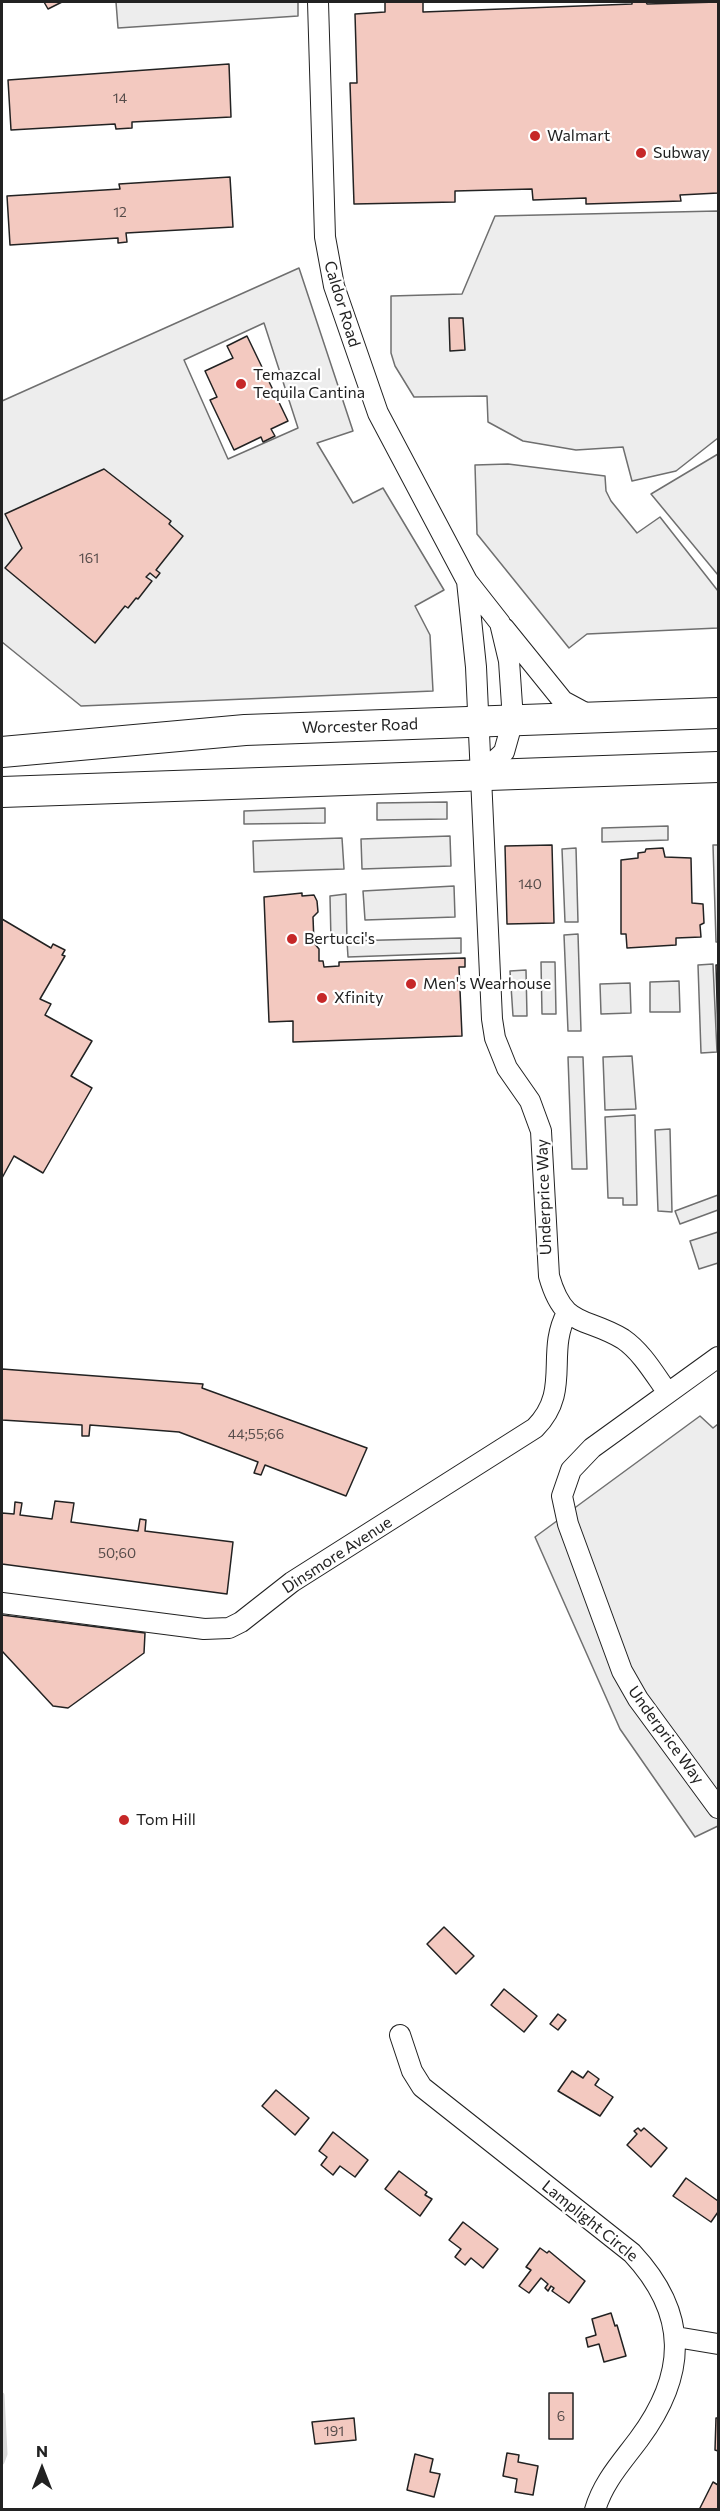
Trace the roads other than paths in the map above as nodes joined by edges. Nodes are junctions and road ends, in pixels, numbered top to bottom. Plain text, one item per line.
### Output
1 (318, 2) edge
2 (467, 581) junction
3 (500, 623) junction
4 (718, 713) edge
5 (600, 717) junction
6 (513, 720) junction
7 (477, 721) junction
8 (2, 752) edge
9 (718, 767) edge
10 (479, 775) junction
11 (2, 792) edge
12 (567, 1313) junction
13 (718, 1357) edge
14 (668, 1394) junction
15 (2, 1603) edge
16 (718, 1808) edge
17 (400, 2035) dead end
18 (676, 2337) junction
19 (718, 2344) edge
20 (595, 2510) edge

1 - 2 street, Caldor Road
2 - 3 street, Caldor Road
2 - 7 street, Caldor Road
3 - 5 street
3 - 6 street, Caldor Road
4 - 5 highway, Worcester Road
5 - 6 highway, Worcester Road
6 - 7 highway, Worcester Road
6 - 10 street, Caldor Road
7 - 8 highway, Worcester Road
7 - 10 street, Caldor Road
9 - 10 highway
10 - 11 highway
10 - 12 street, Underprice Way
12 - 14 street
12 - 15 street, Dinsmore Avenue
13 - 14 street, Underprice Way
14 - 16 street, Underprice Way
17 - 18 street, Lamplight Circle
18 - 19 street
18 - 20 street, Lamplight Circle

